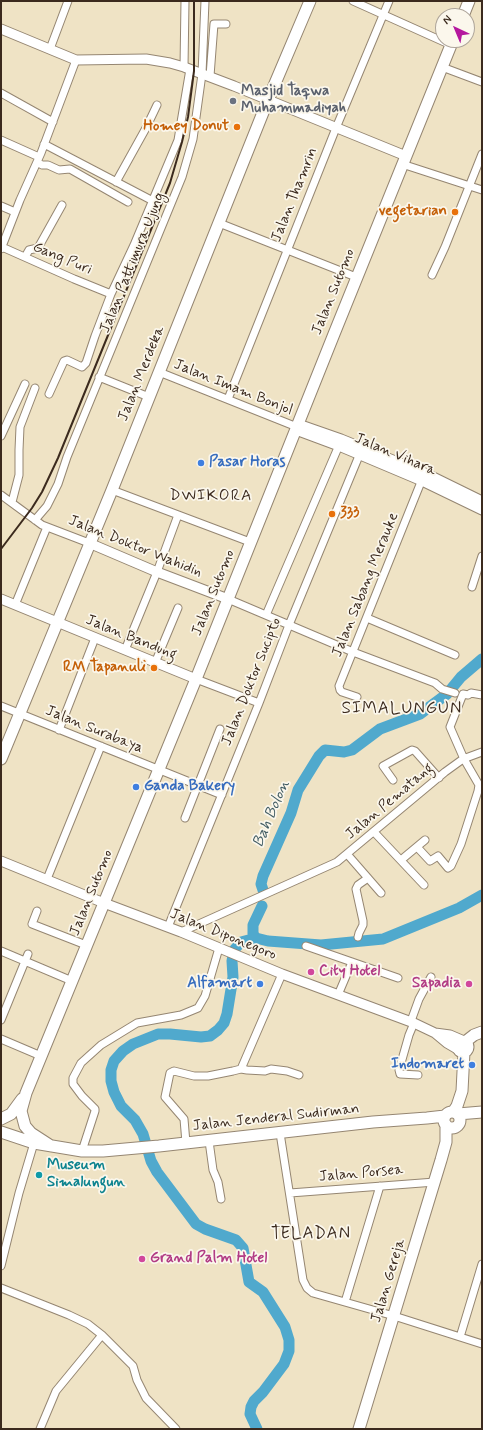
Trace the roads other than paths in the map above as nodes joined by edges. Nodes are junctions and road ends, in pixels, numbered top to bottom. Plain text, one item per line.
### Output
1 (68, 1) edge
2 (185, 1) edge
3 (205, 1) edge
4 (310, 1) edge
5 (352, 1) edge
6 (389, 1) edge
7 (383, 14) junction
8 (226, 24) dead end
9 (1, 29) edge
10 (435, 35) edge
11 (450, 48) edge
12 (50, 49) junction
13 (76, 60) junction
14 (442, 67) junction
15 (187, 68) junction
16 (206, 75) junction
17 (482, 82) edge
18 (1, 93) edge
19 (268, 100) junction
20 (157, 105) dead end
21 (53, 122) junction
22 (336, 128) junction
23 (1, 140) edge
24 (44, 144) junction
25 (482, 155) edge
26 (38, 160) junction
27 (404, 160) junction
28 (116, 182) junction
29 (470, 186) junction
30 (482, 190) edge
31 (128, 202) dead end
32 (153, 202) junction
33 (62, 205) dead end
34 (1, 206) edge
35 (15, 212) junction
36 (219, 223) junction
37 (1, 248) edge
38 (288, 249) junction
39 (25, 257) junction
40 (432, 274) dead end
41 (356, 278) junction
42 (111, 294) junction
43 (159, 372) junction
44 (99, 377) junction
45 (25, 384) dead end
46 (35, 388) dead end
47 (49, 394) dead end
48 (149, 397) junction
49 (228, 400) junction
50 (3, 425) edge
51 (297, 427) junction
52 (1, 436) edge
53 (340, 442) junction
54 (361, 451) junction
55 (423, 477) junction
56 (112, 490) junction
57 (1, 494) edge
58 (466, 497) junction
59 (482, 501) edge
60 (12, 502) junction
61 (482, 510) edge
62 (178, 515) junction
63 (35, 520) junction
64 (47, 527) junction
65 (250, 542) junction
66 (89, 543) junction
67 (482, 556) edge
68 (157, 572) junction
69 (472, 587) dead end
70 (1, 599) edge
71 (228, 599) junction
72 (15, 605) junction
73 (178, 608) dead end
74 (266, 615) junction
75 (367, 618) junction
76 (56, 622) junction
77 (289, 625) junction
78 (95, 638) junction
79 (125, 650) junction
80 (353, 652) junction
81 (455, 655) dead end
82 (155, 663) junction
83 (196, 679) junction
84 (455, 693) dead end
85 (482, 695) edge
86 (357, 697) dead end
87 (259, 703) junction
88 (1, 706) edge
89 (19, 714) junction
90 (220, 729) dead end
91 (59, 730) junction
92 (101, 746) junction
93 (482, 752) edge
94 (1, 759) edge
95 (464, 759) junction
96 (158, 770) junction
97 (439, 778) junction
98 (393, 780) dead end
99 (198, 785) junction
100 (222, 795) junction
101 (185, 818) dead end
102 (374, 832) junction
103 (425, 840) dead end
104 (416, 847) junction
105 (347, 854) junction
106 (401, 860) junction
107 (1, 861) edge
108 (368, 878) junction
109 (47, 879) junction
110 (424, 885) dead end
111 (381, 893) dead end
112 (104, 903) junction
113 (37, 911) dead end
114 (168, 927) junction
115 (181, 932) junction
116 (358, 937) dead end
117 (86, 945) junction
118 (306, 946) dead end
119 (221, 949) junction
120 (1, 951) edge
121 (27, 958) junction
122 (352, 962) junction
123 (282, 974) junction
124 (431, 977) dead end
125 (398, 978) dead end
126 (72, 981) junction
127 (338, 995) junction
128 (1, 1020) edge
129 (412, 1022) junction
130 (482, 1033) edge
131 (1, 1039) edge
132 (464, 1046) junction
133 (41, 1056) junction
134 (241, 1069) junction
135 (298, 1075) dead end
136 (418, 1075) dead end
137 (26, 1093) junction
138 (482, 1112) edge
139 (1, 1119) edge
140 (450, 1120) junction
141 (1, 1132) edge
142 (280, 1133) junction
143 (209, 1141) junction
144 (34, 1143) junction
145 (186, 1143) junction
146 (51, 1146) junction
147 (82, 1151) junction
148 (435, 1182) junction
149 (380, 1186) junction
150 (290, 1193) junction
151 (221, 1199) dead end
152 (482, 1264) edge
153 (1, 1266) edge
154 (1, 1288) edge
155 (345, 1302) junction
156 (394, 1316) junction
157 (102, 1335) junction
158 (460, 1337) junction
159 (482, 1344) edge
160 (40, 1429) edge
161 (176, 1429) edge
162 (359, 1429) edge

1 - 12 street
2 - 15 street
3 - 16 street, Jalan Pattimura Ujung
4 - 19 main road, Jalan Merdeka
5 - 7 street
6 - 7 street, Jalan Thamrin
7 - 10 street
7 - 22 street, Jalan Thamrin
8 - 16 street
9 - 12 street
11 - 14 main road, Jalan Sutomo
12 - 13 street
13 - 15 street
13 - 21 street
14 - 17 street
14 - 27 main road, Jalan Sutomo
15 - 16 street
15 - 32 street
16 - 19 street
16 - 44 street, Jalan Pattimura Ujung
18 - 21 street
19 - 22 street
19 - 36 main road, Jalan Merdeka
20 - 28 street
21 - 24 street
22 - 27 street
22 - 38 street, Jalan Thamrin
23 - 26 street
24 - 26 street
24 - 28 street
25 - 29 street
26 - 31 street
26 - 35 street
27 - 29 street
27 - 41 main road, Jalan Sutomo
28 - 32 street
29 - 30 street
29 - 40 street
32 - 42 street
33 - 39 street
34 - 35 street
35 - 37 street
36 - 38 street
36 - 43 main road, Jalan Merdeka
37 - 39 street, Gang Puri
38 - 41 street
38 - 49 street, Jalan Thamrin
39 - 42 street, Gang Puri
41 - 51 main road, Jalan Sutomo
42 - 47 street
43 - 48 main road, Jalan Merdeka
43 - 49 street, Jalan Imam Bonjol
44 - 48 street
44 - 63 street, Jalan Pattimura Ujung
45 - 50 street
46 - 60 street
48 - 56 main road, Jalan Merdeka
49 - 51 street, Jalan Imam Bonjol
50 - 52 street
51 - 53 street, Jalan Vihara
51 - 65 main road, Jalan Sutomo
53 - 54 street, Jalan Vihara
53 - 74 street
54 - 55 street, Jalan Vihara
54 - 77 street, Jalan Doktor Sucipto
55 - 58 street, Jalan Vihara
55 - 75 street, Jalan Sabang Merauke
56 - 62 street
56 - 66 main road, Jalan Merdeka
57 - 60 street, Jalan Doktor Wahidin
58 - 59 street, Jalan Vihara
58 - 61 street, Jalan Vihara
60 - 63 street, Jalan Doktor Wahidin
62 - 65 street
62 - 68 street
63 - 64 street, Jalan Doktor Wahidin
64 - 66 street, Jalan Doktor Wahidin
64 - 72 street
65 - 71 main road, Jalan Sutomo
66 - 68 street, Jalan Doktor Wahidin
66 - 76 main road, Jalan Merdeka
67 - 69 street
68 - 71 street, Jalan Doktor Wahidin
68 - 79 street
70 - 72 street, Jalan Bandung
71 - 74 street, Jalan Doktor Wahidin
71 - 83 main road, Jalan Sutomo
72 - 76 street, Jalan Bandung
73 - 82 street
74 - 77 street, Jalan Doktor Wahidin
75 - 80 street, Jalan Sabang Merauke
75 - 81 street
76 - 78 street, Jalan Bandung
76 - 89 main road, Jalan Merdeka
77 - 80 street, Jalan Doktor Wahidin
77 - 87 street, Jalan Doktor Sucipto
78 - 79 street, Jalan Bandung
78 - 91 street
79 - 82 street, Jalan Bandung
80 - 84 street, Jalan Doktor Wahidin
80 - 86 street, Jalan Sabang Merauke
82 - 83 street, Jalan Bandung
83 - 87 street
83 - 96 main road, Jalan Sutomo
85 - 95 street
87 - 100 street, Jalan Doktor Sucipto
88 - 89 street, Jalan Surabaya
89 - 91 street, Jalan Surabaya
89 - 94 main road, Jalan Merdeka
90 - 99 street
91 - 92 street, Jalan Surabaya
92 - 96 street, Jalan Surabaya
92 - 109 street
93 - 95 street, Jalan Pematang
95 - 97 street, Jalan Pematang
95 - 104 street
96 - 99 street, Jalan Surabaya
96 - 112 main road, Jalan Sutomo
97 - 98 street
97 - 102 street, Jalan Pematang
99 - 100 street, Jalan Surabaya
99 - 101 street
100 - 114 street, Jalan Doktor Sucipto
102 - 105 street, Jalan Pematang
102 - 106 street
103 - 104 street
104 - 106 street
105 - 108 street
105 - 115 street, Jalan Pematang
106 - 110 street
107 - 109 street, Jalan Diponegoro
108 - 111 street
108 - 116 street
109 - 112 street, Jalan Diponegoro
112 - 114 street, Jalan Diponegoro
112 - 117 main road, Jalan Sutomo
113 - 117 street
114 - 115 street, Jalan Diponegoro
115 - 119 street, Jalan Diponegoro
117 - 126 main road, Jalan Sutomo
118 - 122 street
119 - 123 street, Jalan Diponegoro
119 - 147 street
120 - 121 street
121 - 126 street
121 - 128 street
122 - 125 street
122 - 127 street
123 - 127 street, Jalan Diponegoro
123 - 134 street
124 - 129 street
126 - 133 main road, Jalan Sutomo
127 - 129 street, Jalan Diponegoro
129 - 132 street, Jalan Diponegoro
129 - 136 street
130 - 132 main road
131 - 133 street
132 - 140 main road
133 - 137 main road, Jalan Sutomo
134 - 135 street
134 - 145 street
137 - 139 main road
137 - 146 main road, Jalan Sutomo
138 - 140 main road, Jalan Jenderal Sudirman
140 - 142 main road, Jalan Jenderal Sudirman
140 - 148 main road, Jalan Gereja
141 - 144 main road
142 - 143 main road, Jalan Jenderal Sudirman
142 - 150 street
143 - 145 main road, Jalan Jenderal Sudirman
143 - 151 street
144 - 146 main road
144 - 153 street
145 - 147 main road, Jalan Jenderal Sudirman
146 - 147 main road
148 - 149 street, Jalan Porsea
148 - 156 main road, Jalan Gereja
149 - 150 street, Jalan Porsea
149 - 155 street
150 - 155 street
152 - 158 street
154 - 157 street
155 - 156 street
156 - 158 street
156 - 162 main road, Jalan Gereja
157 - 160 street
157 - 161 street
158 - 159 street

